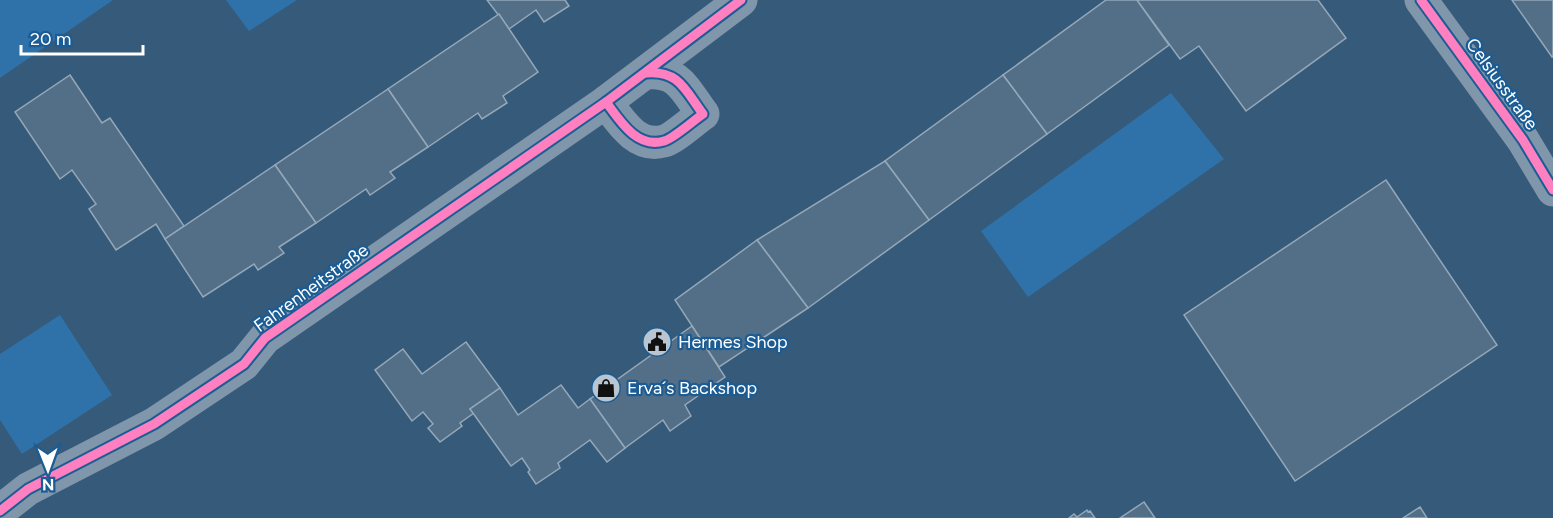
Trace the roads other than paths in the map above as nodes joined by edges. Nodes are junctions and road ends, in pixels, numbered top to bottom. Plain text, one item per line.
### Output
1 (741, 0) edge
2 (1421, 0) edge
3 (646, 73) junction
4 (606, 102) junction
5 (1553, 190) edge
6 (0, 511) edge

1 - 3 street, Fahrenheitstraße
2 - 5 street, Celsiusstraße
3 - 4 street, Fahrenheitstraße
3 - 4 street
4 - 6 street, Fahrenheitstraße

